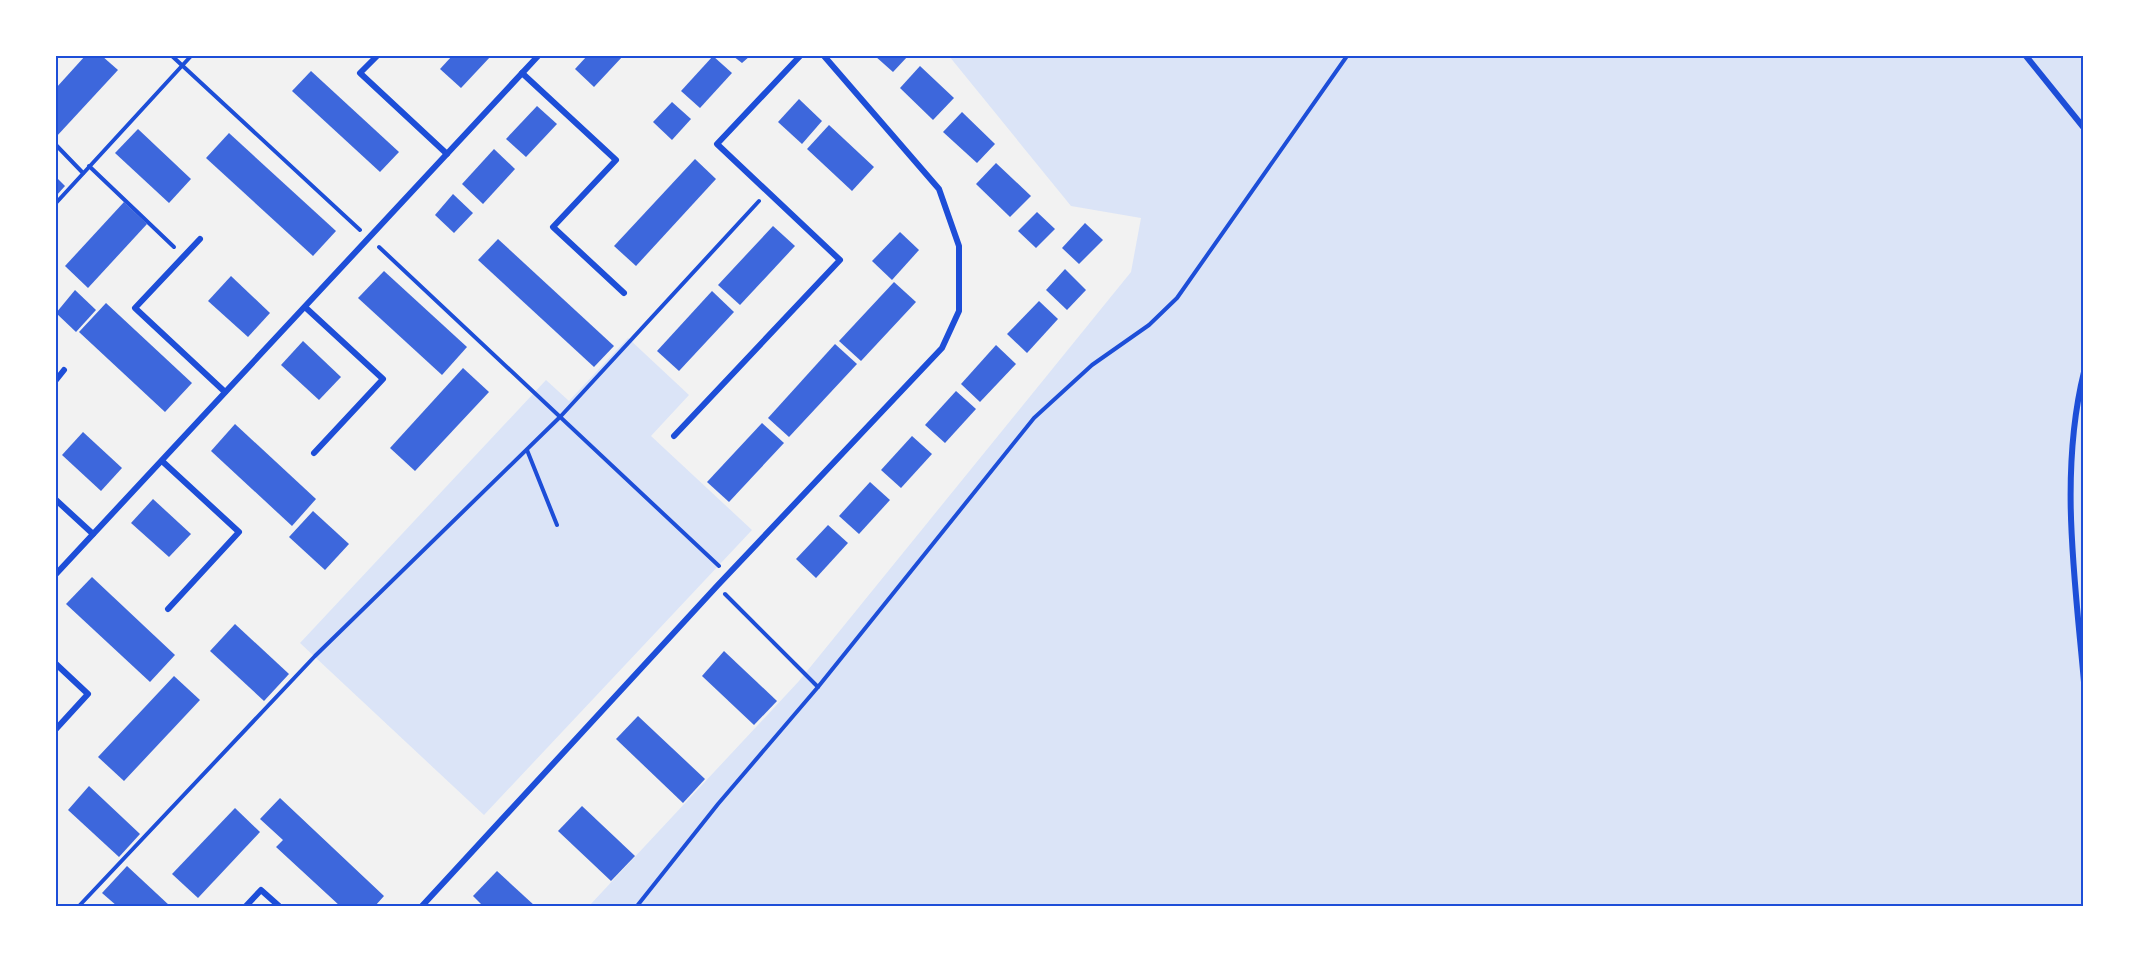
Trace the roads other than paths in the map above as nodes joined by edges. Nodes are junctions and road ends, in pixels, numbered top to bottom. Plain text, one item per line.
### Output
1 (377, 56) edge
2 (538, 56) edge
3 (800, 56) edge
4 (824, 56) edge
5 (2026, 56) edge
6 (522, 73) junction
7 (2084, 128) edge
8 (447, 154) junction
9 (200, 239) dead end
10 (624, 293) dead end
11 (305, 307) junction
12 (64, 370) dead end
13 (2084, 372) edge
14 (56, 380) edge
15 (225, 392) junction
16 (674, 436) dead end
17 (314, 453) dead end
18 (162, 460) junction
19 (56, 500) edge
20 (93, 534) junction
21 (56, 574) edge
22 (168, 609) dead end
23 (56, 664) edge
24 (2084, 682) edge
25 (56, 729) edge
26 (246, 906) edge
27 (279, 906) edge
28 (422, 906) edge

1 - 8 street
2 - 6 street
3 - 16 street
4 - 28 street
5 - 7 street
6 - 8 street
6 - 10 street
8 - 11 street
9 - 15 street
11 - 15 street
11 - 17 street
12 - 14 street
13 - 24 street
15 - 18 street
18 - 20 street
18 - 22 street
19 - 20 street
20 - 21 street
23 - 25 street
26 - 27 street

